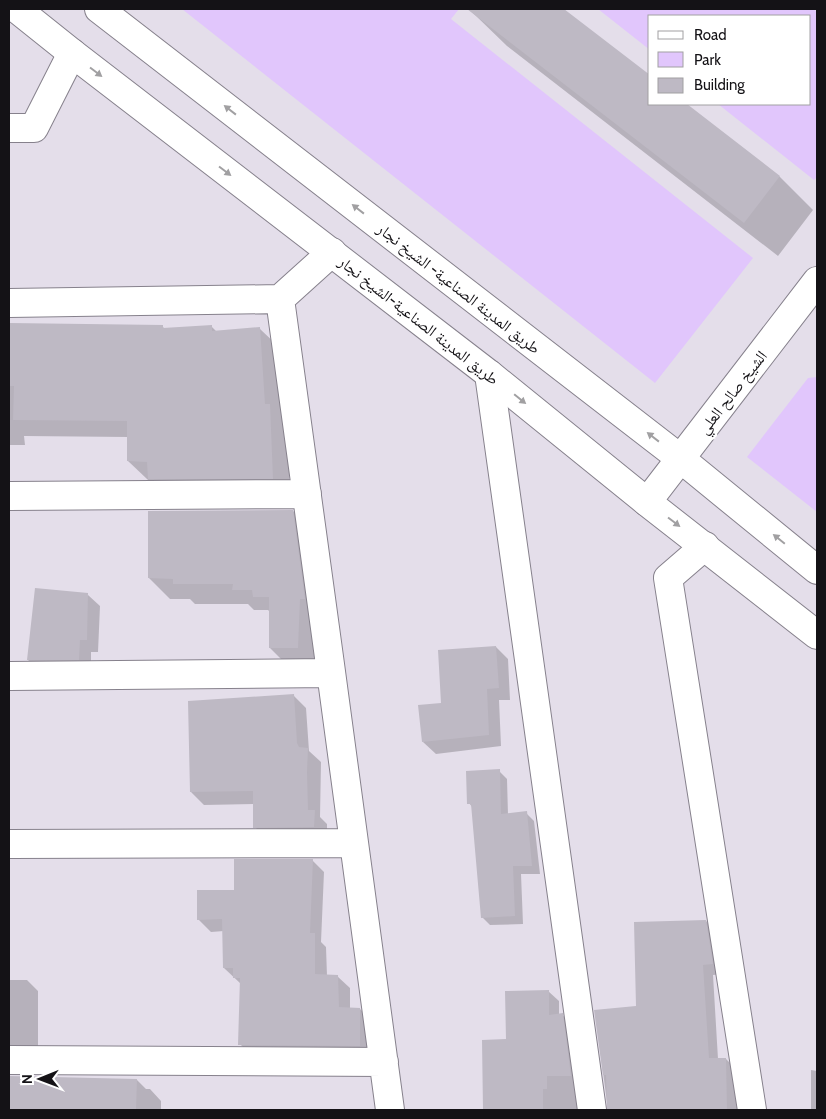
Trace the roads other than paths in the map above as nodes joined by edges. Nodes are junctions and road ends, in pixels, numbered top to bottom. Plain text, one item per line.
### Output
1 (17, 9) edge
2 (99, 9) edge
3 (72, 53) junction
4 (9, 128) edge
5 (332, 252) junction
6 (817, 281) edge
7 (280, 299) junction
8 (9, 303) edge
9 (490, 374) junction
10 (681, 459) junction
11 (308, 494) junction
12 (9, 496) edge
13 (647, 502) junction
14 (705, 546) junction
15 (817, 570) edge
16 (817, 635) edge
17 (330, 673) junction
18 (9, 676) edge
19 (353, 842) junction
20 (9, 844) edge
21 (9, 1060) edge
22 (384, 1062) junction
23 (390, 1110) edge
24 (592, 1110) edge
25 (752, 1110) edge

1 - 3 street, طريق المدينة الصناعية-الشيخ نجار
10 -> 2 street, طريق المدينة الصناعية- الشيخ نجار
3 - 4 street
3 -> 5 street, طريق المدينة الصناعية-الشيخ نجار
5 - 7 street
5 - 9 street, طريق المدينة الصناعية-الشيخ نجار
6 - 10 street, الشيخ صالح العلي
7 - 8 street
7 - 11 street
9 -> 13 street, طريق المدينة الصناعية-الشيخ نجار
9 - 24 street
10 - 13 street, الشيخ صالح العلي
15 -> 10 street, طريق المدينة الصناعية- الشيخ نجار
11 - 12 street
11 - 17 street
13 -> 14 street, طريق المدينة الصناعية-الشيخ نجار
14 - 16 street, طريق المدينة الصناعية-الشيخ نجار
14 - 25 street
17 - 18 street
17 - 19 street
19 - 20 street
19 - 22 street
21 - 22 street
22 - 23 street

